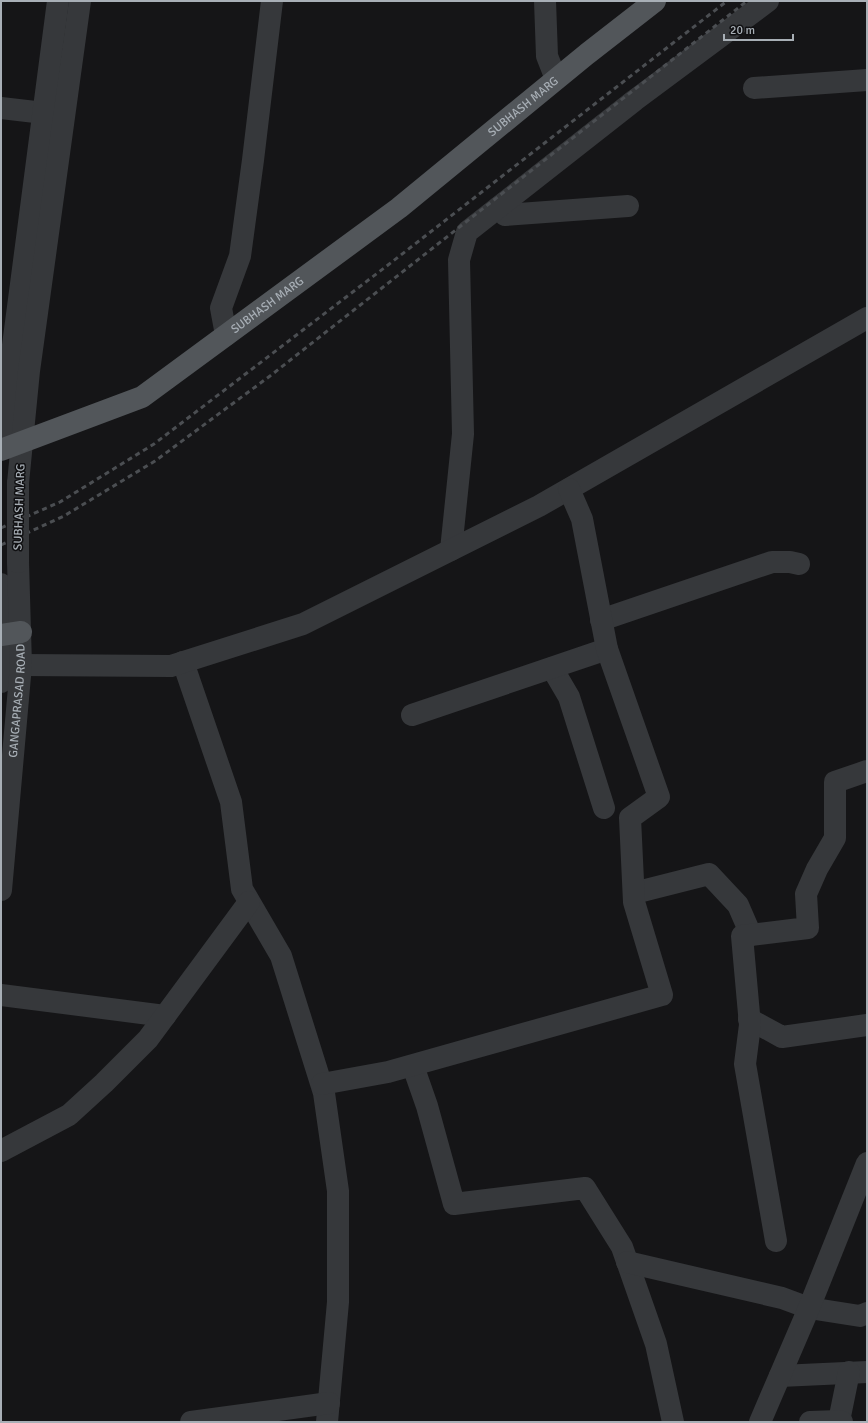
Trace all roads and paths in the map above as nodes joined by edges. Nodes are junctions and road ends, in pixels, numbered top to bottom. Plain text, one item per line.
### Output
1 (58, 1) edge
2 (80, 1) edge
3 (272, 1) edge
4 (545, 1) edge
5 (655, 1) edge
6 (768, 1) edge
7 (556, 79) junction
8 (867, 80) edge
9 (754, 88) dead end
10 (1, 108) edge
11 (44, 113) junction
12 (628, 206) dead end
13 (499, 207) junction
14 (867, 318) edge
15 (226, 335) junction
16 (7, 345) edge
17 (1, 437) edge
18 (22, 442) junction
19 (1, 450) edge
20 (569, 489) junction
21 (451, 550) junction
22 (799, 564) dead end
23 (1, 584) edge
24 (601, 620) junction
25 (9, 634) edge
26 (607, 649) junction
27 (183, 662) junction
28 (21, 665) junction
29 (552, 668) junction
30 (1, 682) edge
31 (412, 715) dead end
32 (867, 771) edge
33 (604, 808) dead end
34 (1, 890) edge
35 (634, 893) junction
36 (249, 902) junction
37 (751, 935) junction
38 (1, 995) edge
39 (166, 1016) junction
40 (749, 1019) junction
41 (867, 1025) edge
42 (413, 1066) junction
43 (322, 1084) junction
44 (1, 1151) edge
45 (867, 1163) edge
46 (776, 1241) dead end
47 (627, 1262) junction
48 (809, 1308) junction
49 (867, 1313) edge
50 (858, 1372) edge
51 (780, 1376) junction
52 (328, 1412) edge
53 (840, 1421) edge
54 (191, 1422) edge
55 (673, 1422) edge
56 (760, 1422) edge
57 (810, 1422) edge

1 - 11 street
2 - 18 street
3 - 15 street
4 - 7 street
5 - 7 main road, SUBHASH MARG
6 - 13 street
7 - 15 main road, SUBHASH MARG
8 - 9 street
10 - 11 street
11 - 16 street
12 - 13 street
13 - 21 street
14 - 20 street
15 - 18 main road, SUBHASH MARG
16 - 17 street
18 - 19 main road
18 - 25 street, SUBHASH MARG, bridge
20 - 21 street
20 - 24 street
21 - 27 street
22 - 24 street
23 - 25 street
24 - 26 street
25 - 28 street, GANGAPRASAD ROAD
25 - 30 street
26 - 29 street
26 - 35 street
27 - 28 street
27 - 36 street
28 - 34 street, GANGAPRASAD ROAD
29 - 31 street
29 - 33 street
32 - 37 street
35 - 37 street
35 - 42 street
36 - 39 street
36 - 43 street
37 - 40 street
38 - 39 street
39 - 44 street
40 - 41 street
40 - 46 street
42 - 43 street
42 - 47 street
43 - 52 street
45 - 48 street
47 - 48 street
47 - 55 street
48 - 49 street
48 - 51 street
50 - 51 street
50 - 53 street
51 - 56 street
52 - 54 street
53 - 57 street

